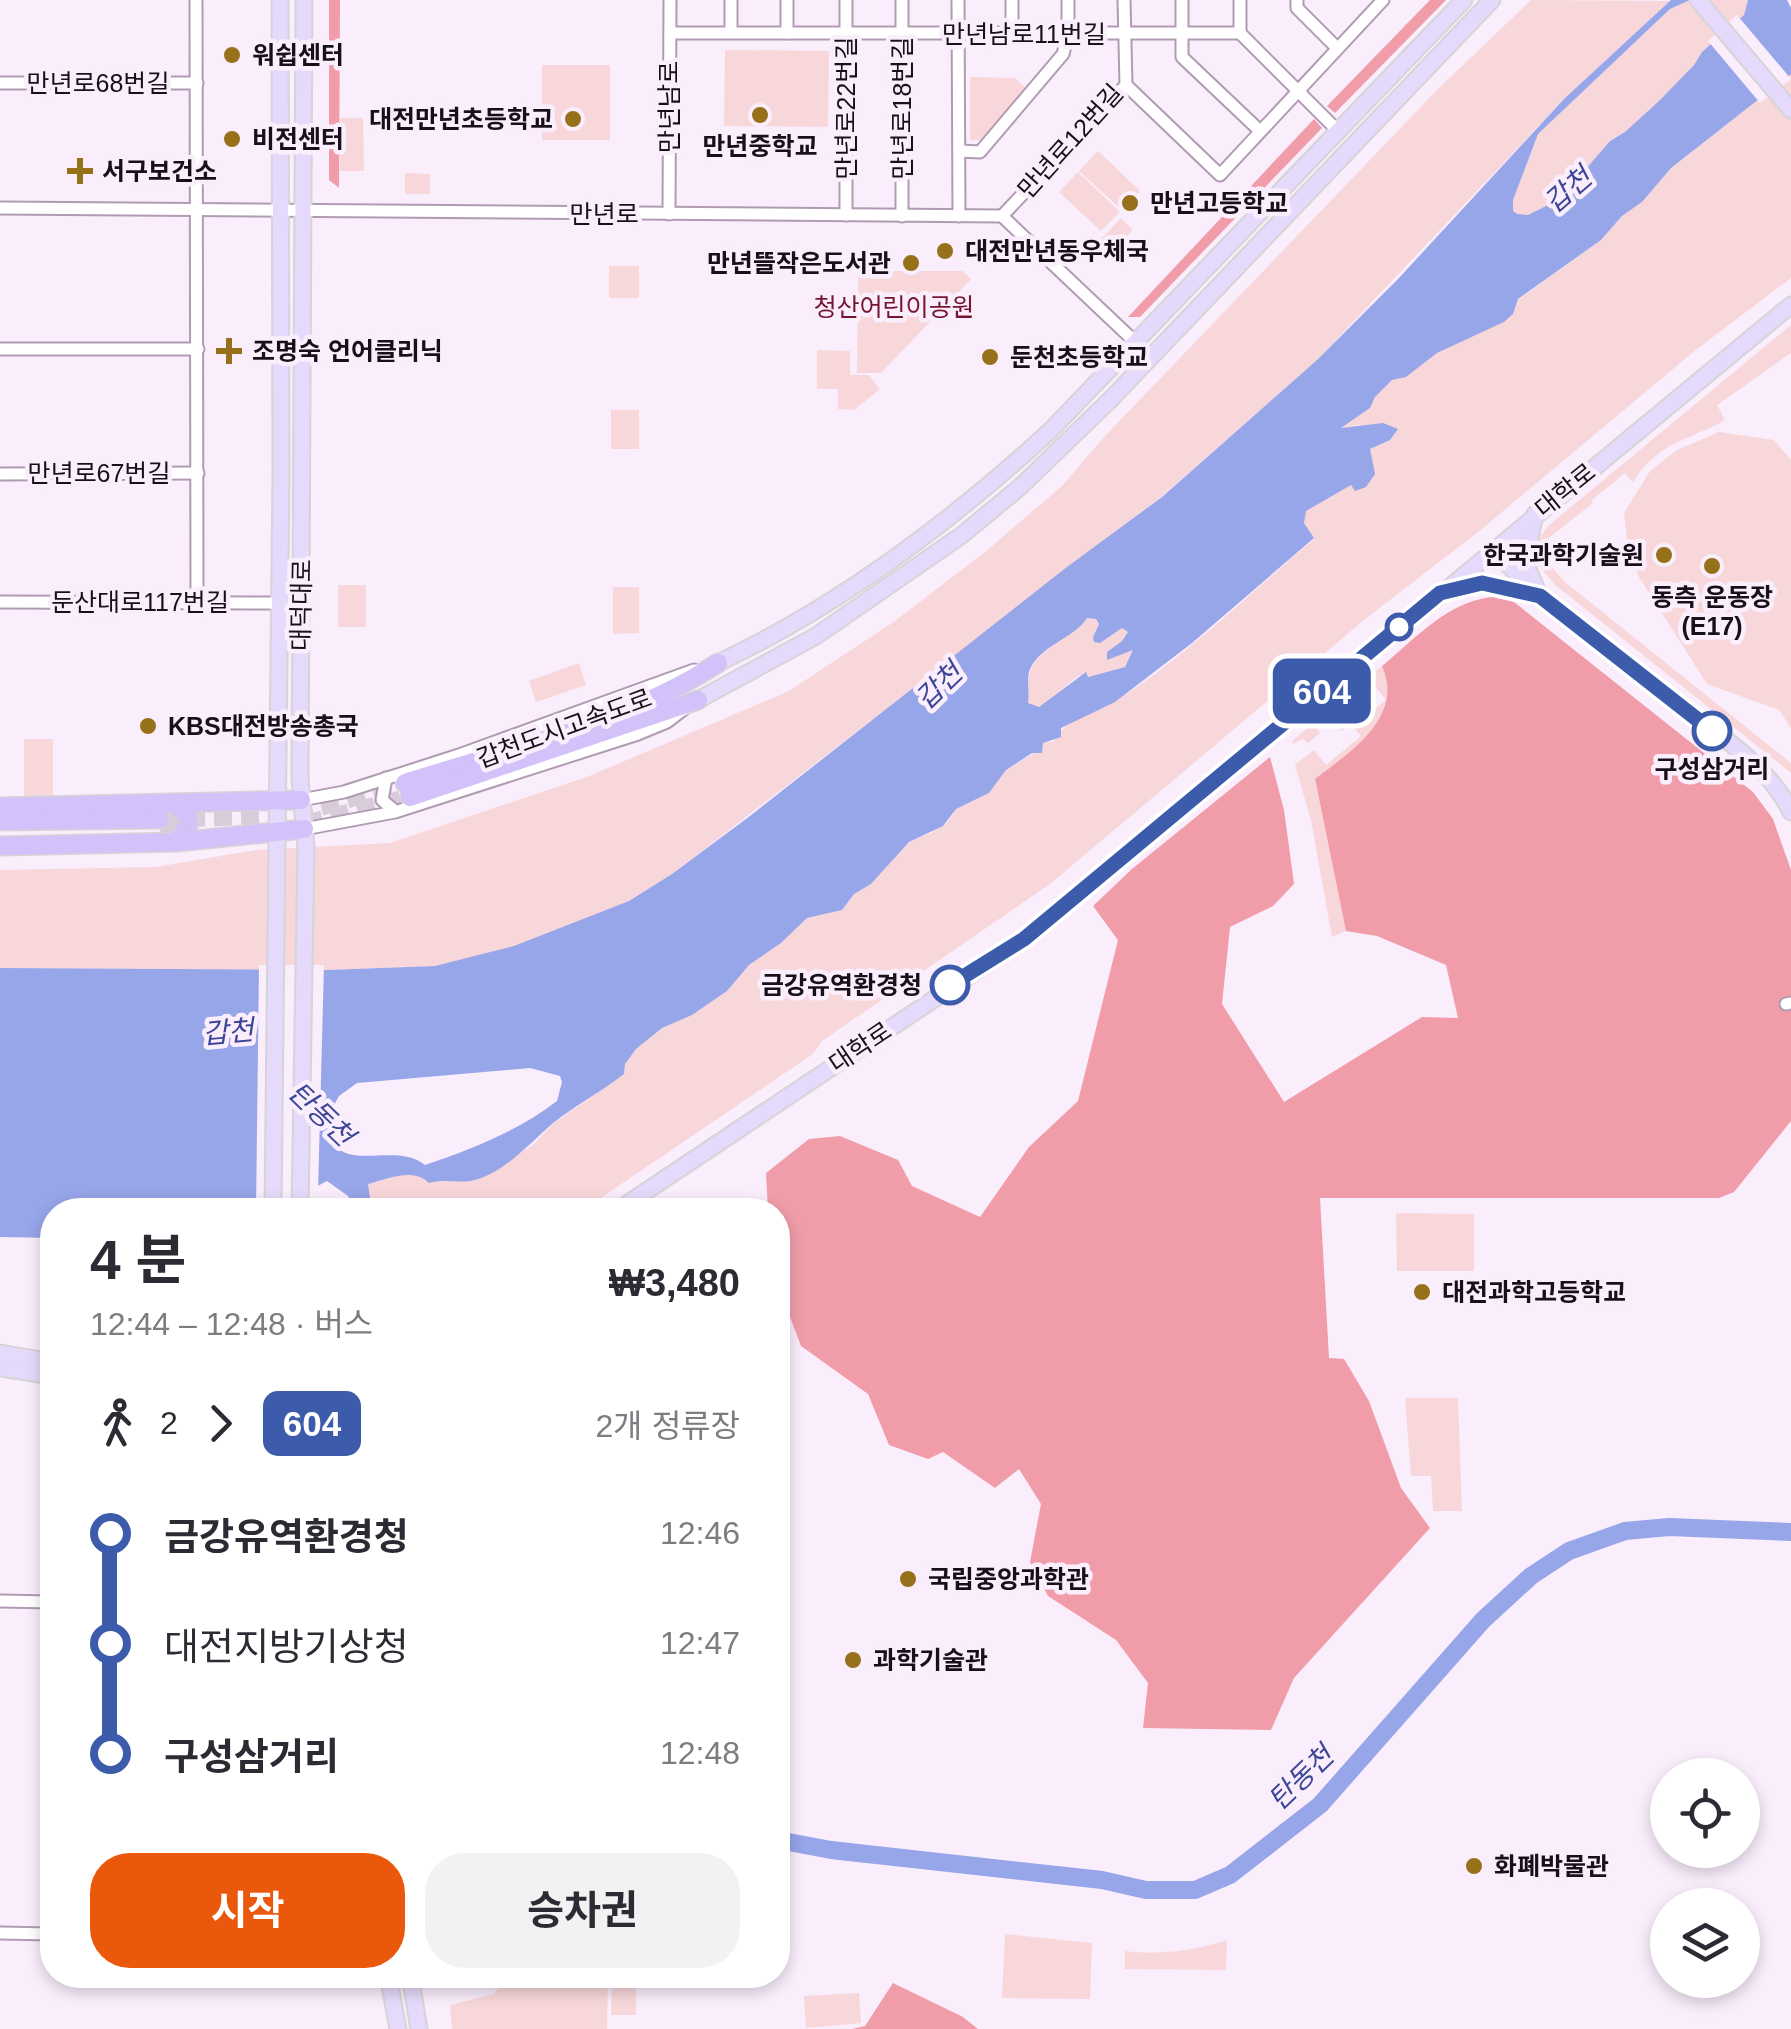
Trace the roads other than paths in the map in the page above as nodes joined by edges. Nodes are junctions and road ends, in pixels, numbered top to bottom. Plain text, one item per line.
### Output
1 (196, 0) edge
2 (280, 0) edge
3 (304, 0) edge
4 (670, 0) edge
5 (731, 0) edge
6 (787, 0) edge
7 (846, 0) edge
8 (902, 0) edge
9 (958, 0) edge
10 (1012, 0) edge
11 (1068, 0) edge
12 (1124, 0) edge
13 (1182, 0) edge
14 (1240, 0) edge
15 (1297, 0) edge
16 (1464, 0) edge
17 (1492, 0) edge
18 (1698, 0) edge
19 (1377, 2) edge
20 (731, 32) junction
21 (670, 33) junction
22 (787, 33) junction
23 (1240, 33) junction
24 (846, 34) junction
25 (902, 34) junction
26 (959, 34) junction
27 (1012, 34) junction
28 (1068, 34) junction
29 (1124, 34) junction
30 (1182, 34) junction
31 (1338, 48) junction
32 (197, 83) junction
33 (0, 84) edge
34 (1126, 85) junction
35 (1298, 91) junction
36 (1791, 110) edge
37 (1260, 131) junction
38 (1338, 131) junction
39 (960, 152) junction
40 (0, 208) edge
41 (196, 209) junction
42 (282, 212) junction
43 (305, 212) junction
44 (669, 214) junction
45 (846, 216) junction
46 (902, 216) junction
47 (960, 216) junction
48 (1002, 216) junction
49 (1791, 305) edge
50 (1135, 342) junction
51 (0, 349) edge
52 (198, 349) junction
53 (1151, 357) junction
54 (198, 472) junction
55 (0, 474) edge
56 (1536, 514) junction
57 (1492, 550) junction
58 (1440, 593) junction
59 (1540, 596) junction
60 (0, 602) edge
61 (197, 603) junction
62 (279, 603) junction
63 (718, 663) junction
64 (698, 700) junction
65 (386, 778) junction
66 (301, 800) junction
67 (277, 801) junction
68 (175, 804) junction
69 (0, 808) edge
70 (396, 812) junction
71 (1791, 812) edge
72 (0, 821) edge
73 (166, 831) junction
74 (0, 834) edge
75 (305, 838) junction
76 (275, 840) junction
77 (0, 846) edge
78 (273, 1198) edge
79 (300, 1198) edge
80 (636, 1198) edge
81 (0, 1353) edge
82 (40, 1360) edge
83 (0, 1368) edge
84 (40, 1374) edge
85 (0, 1602) edge
86 (40, 1602) edge
87 (0, 1934) edge
88 (40, 1934) edge
89 (390, 1988) edge
90 (412, 1988) edge
91 (398, 2029) edge
92 (418, 2029) edge

1 - 32 street, 만년로68번길
2 - 42 main road, 대덕대로
3 - 43 main road, 대덕대로
4 - 21 street, 만년남로
5 - 20 street
6 - 22 street
7 - 24 street, 만년로22번길
8 - 25 street, 만년로18번길
9 - 26 street
10 - 27 street
11 - 28 street
12 - 29 street, 만년로12번길
13 - 30 street
14 - 23 street
15 - 31 street
16 - 38 main road
17 - 53 main road
18 - 36 main road
19 - 31 street
20 - 21 street, 만년남로11번길
20 - 22 street, 만년남로11번길
21 - 44 street, 만년남로
22 - 24 street, 만년남로11번길
23 - 30 street, 만년남로11번길
23 - 35 street
24 - 25 street, 만년남로11번길
24 - 45 street, 만년로22번길
25 - 26 street, 만년남로11번길
25 - 46 street, 만년로18번길
26 - 27 street, 만년남로11번길
26 - 39 street
27 - 28 street, 만년남로11번길
28 - 29 street, 만년남로11번길
28 - 39 street
29 - 30 street, 만년남로11번길
29 - 34 street, 만년로12번길
30 - 37 street
31 - 35 street
32 - 33 street, 만년로68번길
32 - 41 street, 만년로68번길
34 - 37 street
34 - 48 street, 만년로12번길
35 - 37 street
35 - 38 street
38 - 50 main road
39 - 47 street
40 - 41 street, 만년로
41 - 42 street, 만년로
41 - 52 street, 만년로67번길
42 - 43 street, 만년로
42 - 62 main road, 대덕대로
43 - 44 street, 만년로
43 - 66 main road, 대덕대로
44 - 45 street, 만년로
45 - 46 street, 만년로
46 - 47 street, 만년로
47 - 48 street, 만년로
48 - 50 street
49 - 56 main road, 대학로
50 - 53 street
50 - 63 main road
51 - 52 street
52 - 54 street, 만년로67번길
53 - 64 main road
54 - 55 street, 만년로67번길
54 - 61 street, 만년로67번길
56 - 57 main road, 대학로
56 - 59 main road
57 - 58 main road, 대학로
57 - 59 main road
58 - 59 main road
58 - 80 main road, 대학로
59 - 71 main road
60 - 61 street, 둔산대로117번길
61 - 62 street, 둔산대로117번길
62 - 67 main road, 대덕대로
63 - 64 highway, 갑천도시고속도로
63 - 65 street
64 - 70 street
65 - 66 street
65 - 70 street
66 - 67 highway
66 - 75 main road, 대덕대로
67 - 68 highway
67 - 76 main road, 대덕대로
68 - 69 highway
68 - 73 highway
70 - 75 street
72 - 73 highway
73 - 74 highway
73 - 76 highway
73 - 77 highway
75 - 76 highway
75 - 79 main road, 대덕대로
76 - 78 main road, 대덕대로
81 - 82 main road
83 - 84 main road
85 - 86 street
87 - 88 street
89 - 91 main road
90 - 92 main road

